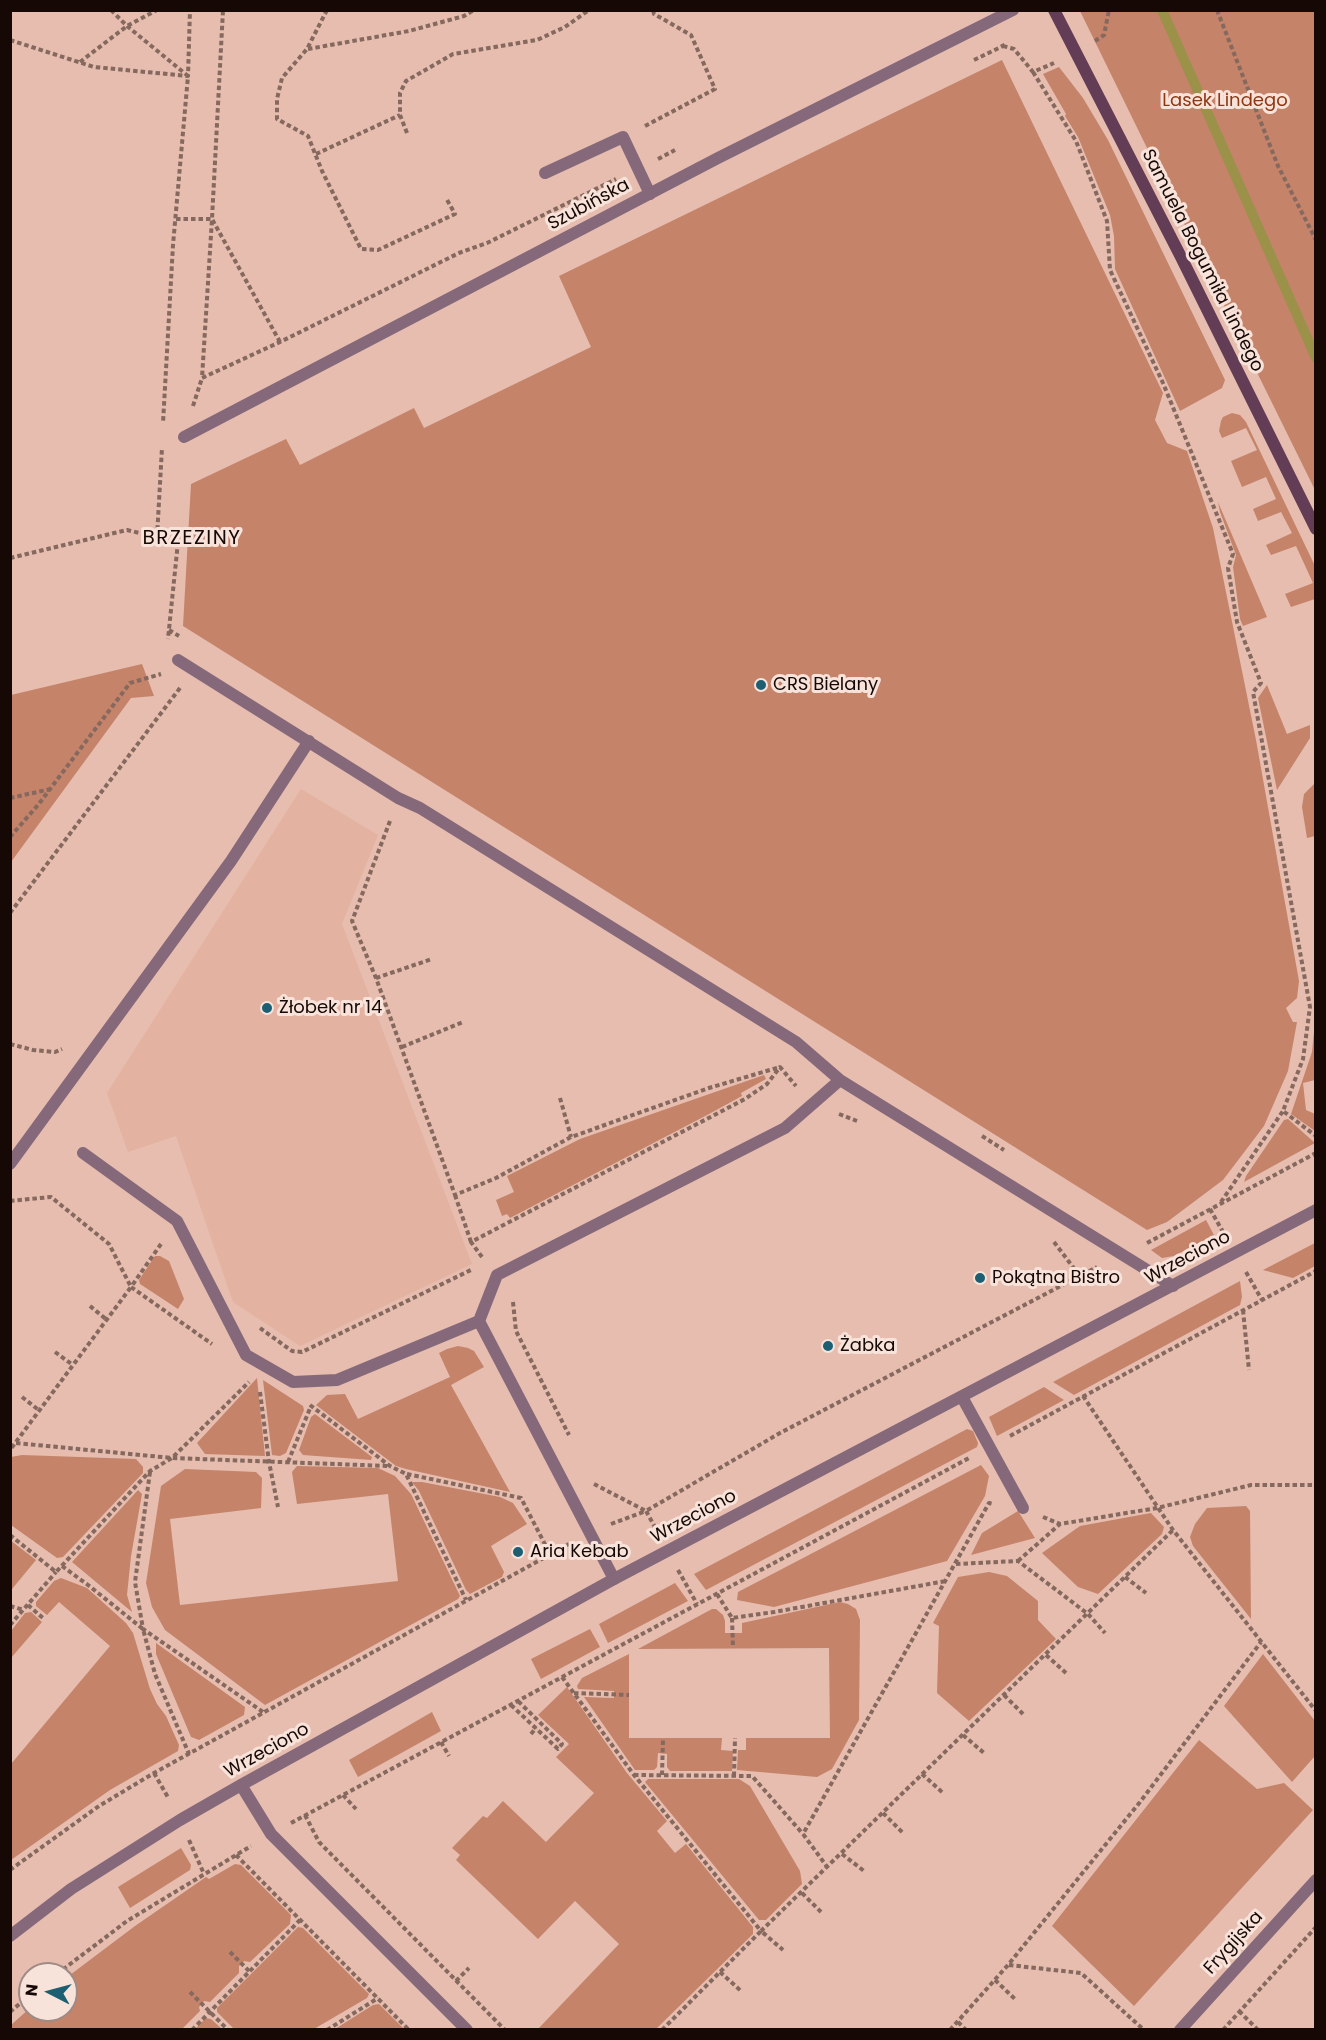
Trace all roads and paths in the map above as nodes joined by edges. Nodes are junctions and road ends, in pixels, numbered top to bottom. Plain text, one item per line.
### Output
1 (111, 10) edge
2 (157, 10) edge
3 (190, 10) edge
4 (223, 10) edge
5 (327, 10) edge
6 (474, 10) edge
7 (589, 10) edge
8 (653, 10) edge
9 (1013, 10) edge
10 (1054, 10) edge
11 (1217, 10) edge
12 (127, 26) junction
13 (10, 40) edge
14 (307, 49) junction
15 (80, 62) junction
16 (1033, 72) dead end
17 (188, 76) junction
18 (400, 115) junction
19 (407, 133) dead end
20 (623, 137) junction
21 (316, 154) junction
22 (545, 173) dead end
23 (650, 194) junction
24 (446, 198) dead end
25 (176, 219) junction
26 (212, 219) junction
27 (1316, 240) edge
28 (163, 427) dead end
29 (184, 437) dead end
30 (163, 438) dead end
31 (1316, 529) edge
32 (158, 537) junction
33 (10, 558) edge
34 (168, 641) dead end
35 (178, 660) dead end
36 (130, 683) dead end
37 (182, 685) dead end
38 (309, 741) junction
39 (51, 789) junction
40 (10, 798) edge
41 (398, 798) junction
42 (10, 837) edge
43 (10, 913) edge
44 (432, 959) dead end
45 (376, 978) junction
46 (463, 1022) dead end
47 (796, 1042) junction
48 (402, 1047) junction
49 (780, 1067) junction
50 (840, 1080) junction
51 (560, 1098) dead end
52 (1283, 1111) junction
53 (1316, 1136) edge
54 (571, 1137) junction
55 (83, 1153) dead end
56 (1316, 1153) edge
57 (10, 1164) edge
58 (455, 1195) junction
59 (10, 1201) edge
60 (1220, 1203) junction
61 (1316, 1210) edge
62 (177, 1221) junction
63 (471, 1242) junction
64 (1123, 1255) junction
65 (487, 1263) junction
66 (1316, 1271) edge
67 (497, 1275) junction
68 (1173, 1286) junction
69 (131, 1287) junction
70 (90, 1306) dead end
71 (1243, 1310) junction
72 (107, 1320) junction
73 (479, 1321) junction
74 (257, 1326) dead end
75 (220, 1349) dead end
76 (56, 1352) dead end
77 (73, 1365) junction
78 (1249, 1370) dead end
79 (250, 1381) dead end
80 (260, 1384) dead end
81 (1083, 1396) junction
82 (22, 1397) dead end
83 (962, 1397) junction
84 (302, 1400) dead end
85 (311, 1406) junction
86 (40, 1411) junction
87 (16, 1443) junction
88 (574, 1444) dead end
89 (990, 1446) junction
90 (10, 1450) edge
91 (172, 1458) junction
92 (269, 1462) junction
93 (288, 1462) junction
94 (390, 1466) junction
95 (150, 1471) junction
96 (406, 1474) junction
97 (590, 1475) dead end
98 (1316, 1485) edge
99 (278, 1507) dead end
100 (1023, 1508) junction
101 (1157, 1508) junction
102 (646, 1511) junction
103 (1060, 1524) junction
104 (1173, 1530) junction
105 (590, 1533) junction
106 (10, 1535) edge
107 (668, 1551) junction
108 (550, 1554) junction
109 (1018, 1561) junction
110 (955, 1564) junction
111 (62, 1566) junction
112 (56, 1572) junction
113 (1125, 1577) junction
114 (614, 1579) junction
115 (946, 1581) junction
116 (717, 1593) junction
117 (1146, 1593) dead end
118 (466, 1600) junction
119 (697, 1604) junction
120 (28, 1605) junction
121 (10, 1606) edge
122 (24, 1610) junction
123 (1088, 1614) junction
124 (732, 1618) junction
125 (44, 1619) dead end
126 (10, 1625) edge
127 (142, 1629) junction
128 (1105, 1633) dead end
129 (1262, 1642) junction
130 (733, 1648) dead end
131 (1046, 1654) junction
132 (1066, 1673) dead end
133 (562, 1677) junction
134 (574, 1693) junction
135 (629, 1695) dead end
136 (1004, 1695) junction
137 (518, 1701) junction
138 (511, 1705) junction
139 (1316, 1711) edge
140 (263, 1712) junction
141 (1023, 1714) dead end
142 (536, 1728) junction
143 (531, 1734) dead end
144 (963, 1735) junction
145 (663, 1738) dead end
146 (735, 1738) dead end
147 (441, 1742) junction
148 (984, 1753) dead end
149 (189, 1754) junction
150 (448, 1756) dead end
151 (634, 1774) junction
152 (922, 1774) junction
153 (662, 1775) junction
154 (734, 1776) junction
155 (241, 1785) junction
156 (943, 1793) dead end
157 (344, 1795) junction
158 (357, 1809) dead end
159 (883, 1813) junction
160 (305, 1815) junction
161 (903, 1833) dead end
162 (271, 1834) junction
163 (803, 1834) junction
164 (842, 1854) junction
165 (236, 1855) junction
166 (828, 1868) junction
167 (10, 1870) edge
168 (864, 1871) dead end
169 (1316, 1880) edge
170 (802, 1893) junction
171 (821, 1912) dead end
172 (300, 1920) junction
173 (1316, 1927) edge
174 (761, 1931) junction
175 (10, 1936) edge
176 (783, 1950) dead end
177 (230, 1952) dead end
178 (73, 1962) edge
179 (1008, 1965) junction
180 (469, 1968) dead end
181 (250, 1972) junction
182 (720, 1972) junction
183 (995, 1980) junction
184 (456, 1981) junction
185 (741, 1991) dead end
186 (190, 1992) dead end
187 (378, 1998) junction
188 (1016, 2000) dead end
189 (210, 2011) junction
190 (1239, 2011) junction
191 (958, 2022) junction
192 (192, 2030) edge
193 (228, 2030) edge
194 (327, 2030) edge
195 (409, 2030) edge
196 (466, 2030) edge
197 (505, 2030) edge
198 (662, 2030) edge
199 (950, 2030) edge
200 (966, 2030) edge
201 (1144, 2030) edge
202 (1180, 2030) edge
203 (1223, 2030) edge
204 (1258, 2030) edge

1 - 12 path
2 - 12 path
3 - 17 path
4 - 26 path
5 - 14 path
6 - 14 path
7 - 18 path
8 - 20 path
9 - 23 street, Szubińska
10 - 31 street, Samuela Bogumiła Lindego
11 - 27 path
12 - 15 path
12 - 17 path
13 - 15 path
14 - 21 path
15 - 17 path
16 - 52 path
17 - 25 path
18 - 19 path
18 - 21 path
20 - 22 street
20 - 23 street
21 - 24 path
23 - 29 street, Szubińska
25 - 26 path
25 - 28 path
26 - 26 path
30 - 32 path
32 - 33 path
32 - 34 path
35 - 38 street
36 - 39 path
37 - 43 path
38 - 41 street
38 - 57 street
39 - 40 path
39 - 42 path
41 - 45 path
41 - 47 street
44 - 45 path
45 - 48 path
46 - 48 path
47 - 49 path
47 - 50 street
48 - 58 path
49 - 54 path
49 - 63 path
50 - 64 street
50 - 67 street
51 - 54 path
52 - 53 path
52 - 60 path
54 - 58 path
55 - 62 street
56 - 60 path
58 - 63 path
59 - 69 path
60 - 64 path
61 - 68 street, Wrzeciono
62 - 69 path
62 - 73 street
63 - 65 path
64 - 68 street
64 - 102 path
65 - 67 path
65 - 74 path
66 - 71 path
67 - 73 street
67 - 88 path
68 - 83 street, Wrzeciono
69 - 72 path
69 - 75 path
70 - 72 path
71 - 78 path
71 - 81 path
72 - 77 path
73 - 105 street
76 - 77 path
77 - 86 path
79 - 91 path
80 - 92 path
81 - 89 path
81 - 101 path
82 - 86 path
83 - 89 street
83 - 107 street, Wrzeciono
84 - 85 path
85 - 93 path
85 - 94 path
86 - 87 path
87 - 90 path
87 - 91 path
89 - 100 street
89 - 116 path
91 - 92 path
91 - 95 path
92 - 93 path
92 - 99 path
93 - 94 path
94 - 96 path
95 - 111 path
95 - 127 path
96 - 108 path
96 - 118 path
97 - 102 path
98 - 101 path
100 - 103 path
100 - 110 path
101 - 103 path
101 - 104 path
102 - 105 path
102 - 107 path
103 - 109 path
104 - 113 path
104 - 129 path
105 - 108 path
105 - 114 street
106 - 112 path
107 - 114 street, Wrzeciono
107 - 119 path
108 - 118 path
109 - 110 path
109 - 123 path
110 - 115 path
111 - 112 path
111 - 127 path
112 - 120 path
113 - 117 path
113 - 123 path
114 - 155 street, Wrzeciono
115 - 124 path
115 - 163 path
116 - 119 path
116 - 124 path
118 - 140 path
119 - 133 path
120 - 122 path
120 - 125 path
121 - 122 path
122 - 126 path
123 - 128 path
123 - 131 path
124 - 130 path
127 - 140 path
127 - 149 path
129 - 139 path
129 - 179 path
131 - 132 path
131 - 136 path
133 - 134 path
133 - 137 path
134 - 135 path
134 - 151 path
136 - 141 path
136 - 144 path
137 - 138 path
137 - 142 path
138 - 142 path
138 - 147 path
140 - 149 path
142 - 143 path
144 - 148 path
144 - 152 path
145 - 153 path
146 - 154 path
147 - 150 path
147 - 157 path
149 - 167 path
151 - 153 path
151 - 174 path
152 - 156 path
152 - 159 path
153 - 154 path
154 - 163 path
155 - 162 street
155 - 175 street, Wrzeciono
157 - 158 path
157 - 160 path
159 - 161 path
159 - 164 path
160 - 162 path
160 - 184 path
162 - 165 path
162 - 196 street
163 - 166 path
164 - 166 path
164 - 168 path
165 - 172 path
165 - 178 path
166 - 170 path
169 - 202 street, Frygijska
170 - 171 path
170 - 174 path
172 - 181 path
172 - 187 path
173 - 190 path
174 - 176 path
174 - 182 path
177 - 181 path
179 - 183 path
179 - 201 path
180 - 184 path
181 - 189 path
182 - 185 path
182 - 198 path
183 - 188 path
183 - 191 path
184 - 197 path
186 - 189 path
187 - 194 path
187 - 195 path
189 - 192 path
189 - 193 path
190 - 203 path
190 - 204 path
191 - 199 path
191 - 200 path

